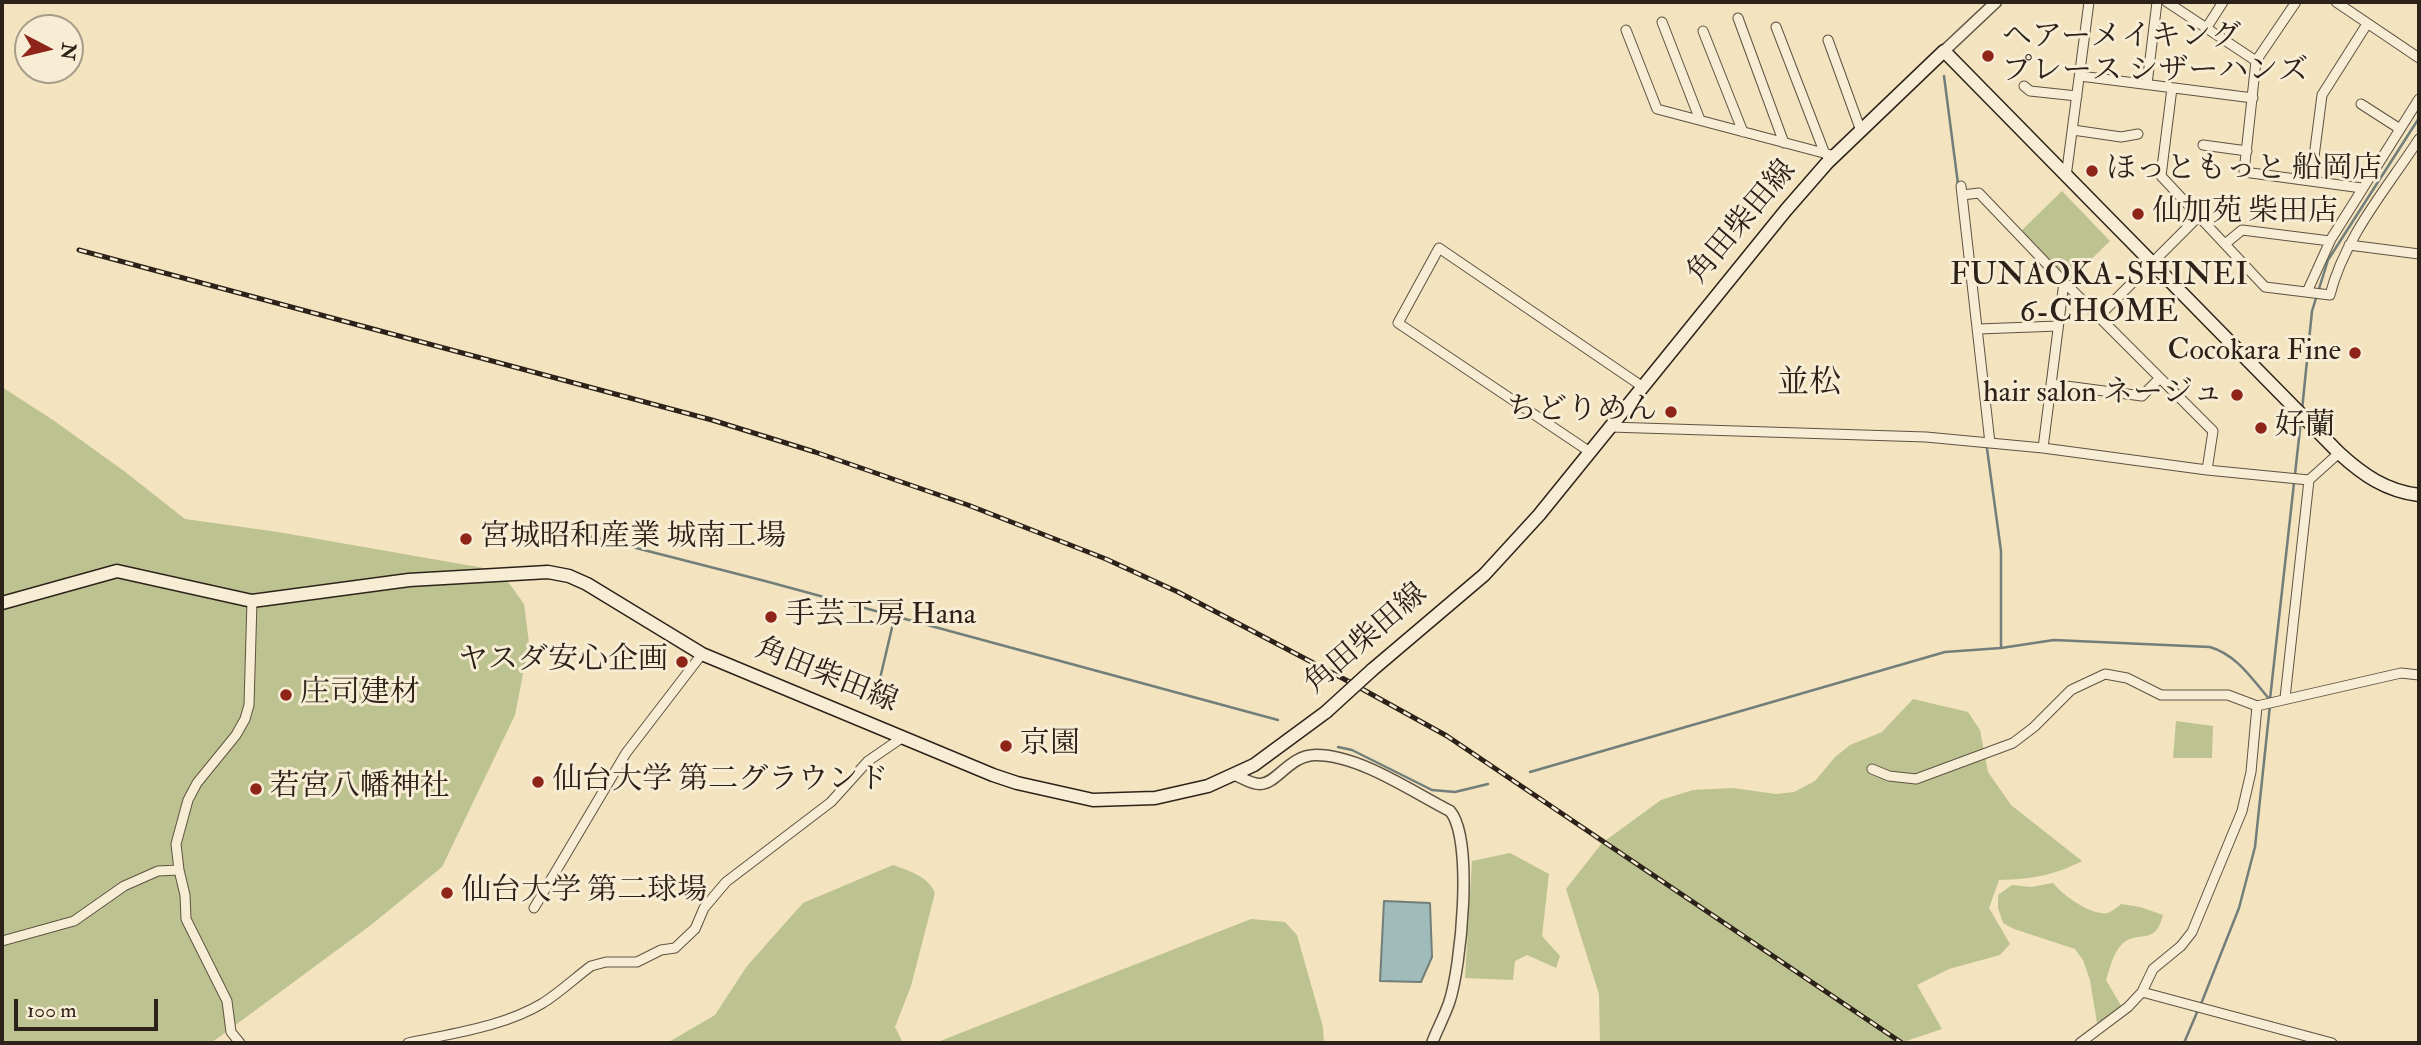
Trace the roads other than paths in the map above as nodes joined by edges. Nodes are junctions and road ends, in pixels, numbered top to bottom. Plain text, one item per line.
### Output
1 (1996, 2) edge
2 (2089, 2) edge
3 (2157, 2) edge
4 (2167, 2) edge
5 (2223, 2) edge
6 (2296, 2) edge
7 (2336, 2) edge
8 (1738, 18) dead end
9 (1662, 22) dead end
10 (2367, 23) junction
11 (1776, 27) dead end
12 (2207, 27) junction
13 (1626, 30) dead end
14 (1703, 31) dead end
15 (1828, 40) dead end
16 (1944, 51) junction
17 (2419, 58) edge
18 (2256, 61) junction
19 (2080, 76) junction
20 (2147, 84) junction
21 (2024, 86) dead end
22 (2172, 88) junction
23 (2077, 96) junction
24 (2253, 98) junction
25 (2419, 99) edge
26 (2361, 104) dead end
27 (1700, 120) junction
28 (2400, 129) junction
29 (2073, 130) junction
30 (1861, 131) junction
31 (1743, 132) junction
32 (2138, 134) dead end
33 (2419, 139) edge
34 (1784, 143) junction
35 (2203, 145) dead end
36 (2246, 151) junction
37 (1830, 155) junction
38 (2066, 177) junction
39 (2311, 180) junction
40 (2362, 188) junction
41 (2198, 217) junction
42 (2330, 241) junction
43 (2225, 244) junction
44 (2349, 245) junction
45 (2419, 254) edge
46 (2152, 263) junction
47 (2064, 282) junction
48 (2309, 292) junction
49 (2099, 316) junction
50 (2057, 326) junction
51 (1979, 329) junction
52 (2160, 378) junction
53 (2051, 384) junction
54 (1643, 387) junction
55 (1610, 427) junction
56 (1987, 443) junction
57 (2043, 449) junction
58 (1590, 452) junction
59 (2339, 453) junction
60 (2207, 470) junction
61 (2305, 480) junction
62 (2419, 495) edge
63 (252, 601) junction
64 (2, 603) edge
65 (702, 654) junction
66 (2419, 675) edge
67 (2285, 698) junction
68 (2257, 706) junction
69 (903, 737) junction
70 (1872, 769) dead end
71 (1235, 775) junction
72 (179, 870) junction
73 (534, 908) dead end
74 (2, 941) edge
75 (2142, 992) junction
76 (240, 1043) edge
77 (408, 1043) edge
78 (1432, 1043) edge
79 (2080, 1043) edge
80 (2332, 1043) edge

1 - 16 street
2 - 19 street
3 - 20 street
4 - 12 street
5 - 12 street
6 - 18 street
7 - 10 street
8 - 34 street
9 - 27 street
10 - 17 street
10 - 39 street
11 - 37 street
12 - 18 street
13 - 27 street
14 - 31 street
15 - 30 street
16 - 30 main road, 角田柴田線
16 - 38 main road
18 - 24 street
19 - 20 street
19 - 23 street
20 - 22 street
21 - 23 street
22 - 24 street
22 - 41 street
23 - 29 street
24 - 36 street
25 - 28 street
26 - 28 street
27 - 31 street
28 - 40 street
29 - 32 street
29 - 38 street
30 - 37 main road, 角田柴田線
31 - 34 street
33 - 44 street
34 - 37 street
35 - 36 street
36 - 39 street
37 - 54 main road, 角田柴田線
38 - 46 main road
39 - 40 street
40 - 42 street
41 - 43 street
41 - 46 street
42 - 43 street
42 - 48 street
43 - 48 street
44 - 45 street
44 - 48 street
46 - 49 street
46 - 59 main road
47 - 49 street
47 - 50 street
47 - 51 street
49 - 52 street
50 - 51 street
50 - 53 street
51 - 56 street
52 - 53 street
52 - 60 street
53 - 57 street
54 - 55 main road, 角田柴田線
54 - 58 street
55 - 56 street
55 - 58 main road, 角田柴田線
56 - 57 street
57 - 60 street
58 - 71 main road, 角田柴田線, bridge
59 - 61 street
59 - 62 main road
60 - 61 street
61 - 67 street
63 - 64 main road, 角田柴田線
63 - 65 main road, 角田柴田線
63 - 72 street
65 - 69 main road, 角田柴田線
65 - 73 street
66 - 67 street
67 - 68 street
68 - 70 street
68 - 75 street
69 - 71 main road, 角田柴田線
69 - 77 street
71 - 78 street
72 - 74 street
72 - 76 street
75 - 79 street
75 - 80 street

